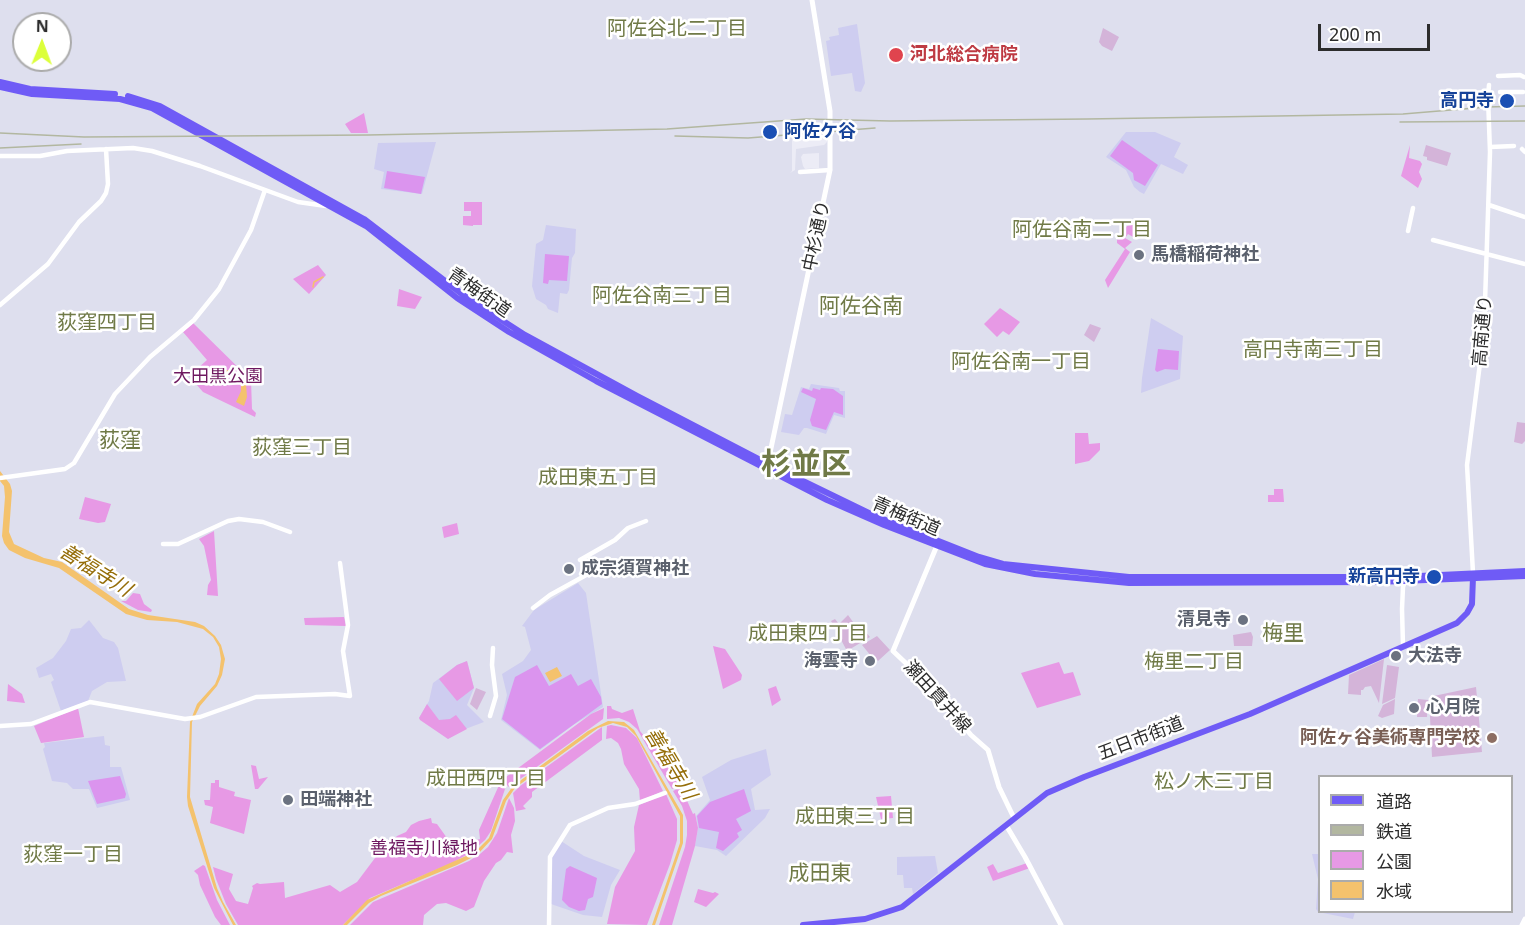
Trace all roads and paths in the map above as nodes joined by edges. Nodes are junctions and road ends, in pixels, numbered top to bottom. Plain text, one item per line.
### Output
1 (812, 0) edge
2 (1498, 76) dead end
3 (1524, 77) edge
4 (0, 82) edge
5 (1489, 86) dead end
6 (0, 87) edge
7 (1500, 92) dead end
8 (1523, 92) dead end
9 (1514, 146) dead end
10 (1490, 147) junction
11 (106, 148) junction
12 (0, 156) edge
13 (830, 170) junction
14 (800, 172) dead end
15 (265, 190) junction
16 (315, 196) junction
17 (310, 204) junction
18 (333, 205) junction
19 (1489, 205) junction
20 (1413, 208) dead end
21 (1525, 217) edge
22 (1408, 231) dead end
23 (1433, 240) dead end
24 (1487, 255) junction
25 (1525, 264) edge
26 (0, 305) edge
27 (767, 466) junction
28 (0, 478) edge
29 (646, 521) dead end
30 (290, 532) dead end
31 (163, 544) dead end
32 (938, 544) junction
33 (580, 560) dead end
34 (340, 563) dead end
35 (1525, 571) edge
36 (588, 574) dead end
37 (1473, 576) junction
38 (1525, 576) edge
39 (1406, 579) junction
40 (533, 608) dead end
41 (1403, 646) junction
42 (493, 648) dead end
43 (490, 716) dead end
44 (0, 726) edge
45 (664, 793) dead end
46 (1014, 818) junction
47 (1006, 825) junction
48 (1525, 919) edge
49 (549, 925) edge
50 (802, 925) edge
51 (1061, 925) edge
52 (1522, 925) edge

1 - 13 main road, 中杉通り
2 - 3 street
4 - 16 main road, 青梅街道
5 - 10 street, 高南通り
6 - 16 main road, 青梅街道
7 - 8 street
9 - 10 street
10 - 19 street, 高南通り
11 - 12 street
11 - 15 street
11 - 26 street
13 - 14 street
13 - 27 main road, 中杉通り
15 - 17 street
15 - 28 street
16 - 17 street
16 - 17 street
16 - 18 main road, 青梅街道
16 - 18 main road, 青梅街道
17 - 18 street
18 - 27 main road, 青梅街道
19 - 21 street
19 - 24 street, 高南通り
20 - 22 street
23 - 24 street
24 - 25 street
24 - 37 street, 高南通り
27 - 32 main road, 青梅街道
29 - 33 street
30 - 31 street
32 - 39 main road, 青梅街道
32 - 46 main road, 瀬田貫井線
34 - 44 street
35 - 37 main road, 青梅街道
36 - 40 street
37 - 38 main road, 青梅街道
37 - 39 main road, 青梅街道
37 - 41 main road, 五日市街道
39 - 41 street
41 - 46 main road, 五日市街道
42 - 43 street
45 - 49 street
46 - 47 main road, 五日市街道
47 - 50 main road, 五日市街道
47 - 51 main road
48 - 52 main road

